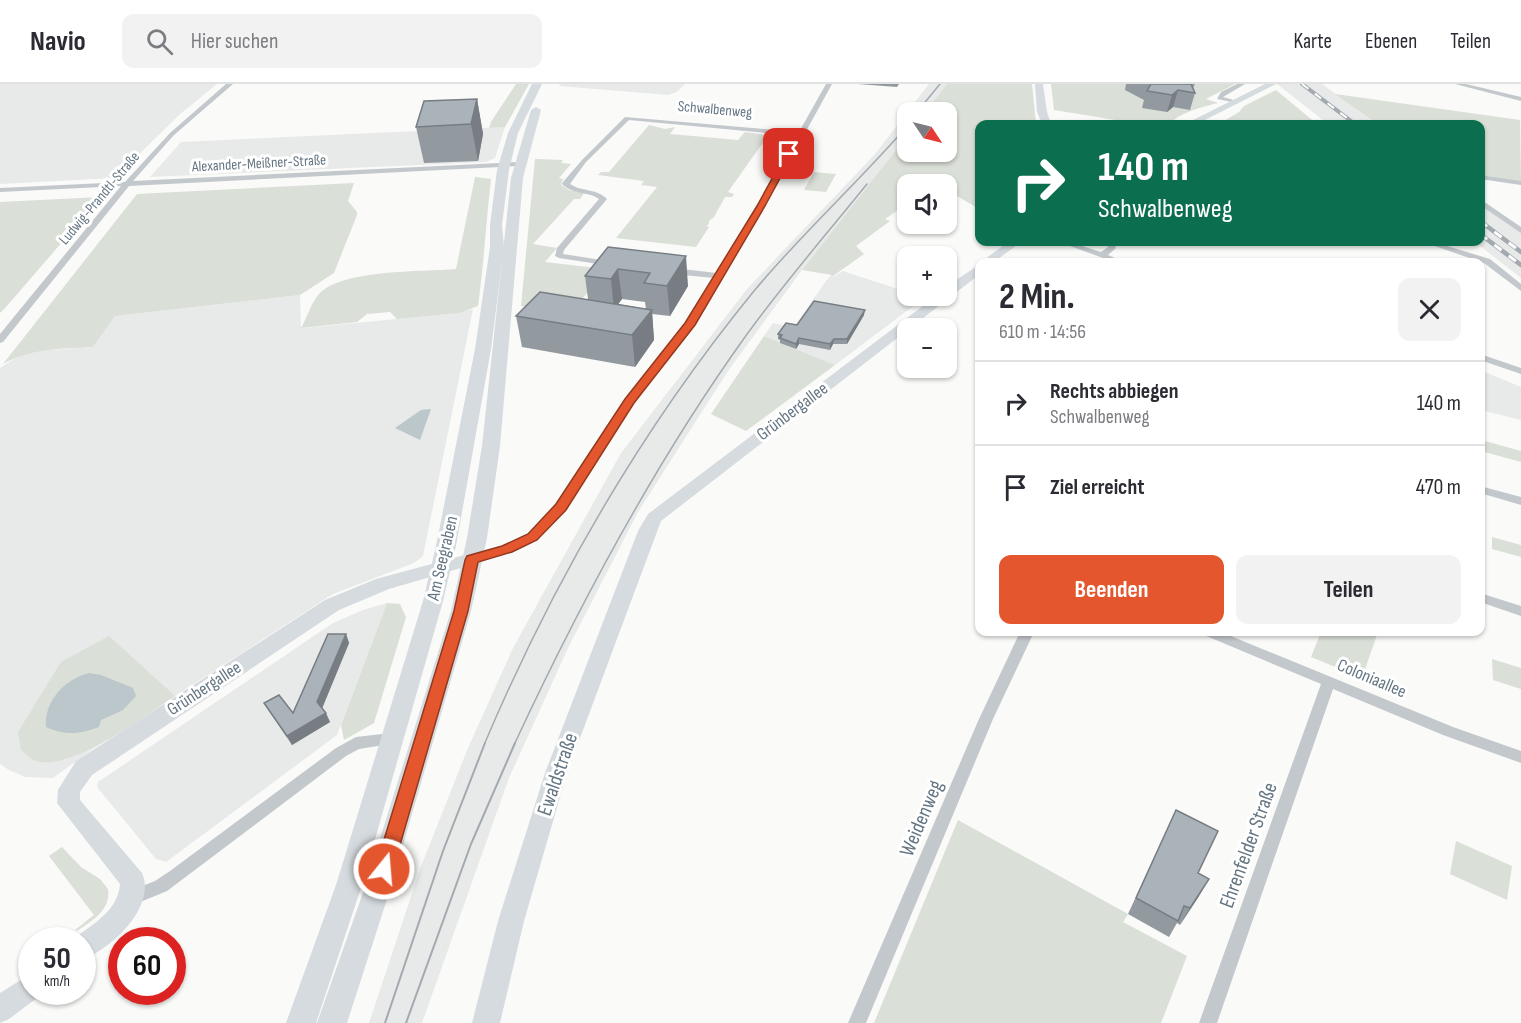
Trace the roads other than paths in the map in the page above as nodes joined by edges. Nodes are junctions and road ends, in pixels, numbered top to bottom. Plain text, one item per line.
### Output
1 (230, 84) edge
2 (537, 84) edge
3 (548, 84) edge
4 (829, 84) edge
5 (1039, 84) edge
6 (1242, 84) edge
7 (1272, 84) edge
8 (1458, 84) edge
9 (1521, 99) edge
10 (1235, 102) junction
11 (1045, 120) edge
12 (1198, 120) edge
13 (800, 134) junction
14 (511, 167) junction
15 (1485, 178) edge
16 (1521, 183) edge
17 (124, 187) junction
18 (0, 190) edge
19 (0, 196) edge
20 (1485, 205) edge
21 (1521, 231) edge
22 (1009, 246) edge
23 (1075, 246) edge
24 (1111, 246) edge
25 (1440, 246) edge
26 (1101, 255) junction
27 (993, 258) edge
28 (1109, 258) edge
29 (1478, 258) edge
30 (1485, 260) edge
31 (626, 266) edge
32 (661, 270) edge
33 (975, 272) edge
34 (719, 276) junction
35 (957, 286) edge
36 (1521, 288) edge
37 (931, 306) edge
38 (0, 340) edge
39 (1485, 359) edge
40 (1521, 371) edge
41 (1485, 490) edge
42 (1521, 501) edge
43 (647, 531) joint
44 (472, 560) junction
45 (439, 569) junction
46 (1485, 599) edge
47 (1521, 611) edge
48 (1025, 636) edge
49 (1219, 636) edge
50 (1329, 682) junction
51 (383, 740) junction
52 (1521, 758) edge
53 (133, 897) junction
54 (96, 937) edge
55 (18, 996) edge
56 (0, 1010) edge
57 (301, 1023) edge
58 (332, 1023) edge
59 (486, 1023) edge
60 (857, 1023) edge
61 (1208, 1023) edge

1 - 17 street, Ludwig-Prandtl-Straße
2 - 14 main road, Am Seegraben
3 - 14 main road, Am Seegraben
4 - 13 street
5 - 11 street
6 - 10 street
7 - 10 street
8 - 9 street
10 - 12 street
13 - 31 street, Schwalbenweg
13 - 34 street
14 - 17 street, Alexander-Meißner-Straße
14 - 44 main road, Am Seegraben
14 - 45 main road, Am Seegraben
15 - 16 street
17 - 18 street, Alexander-Meißner-Straße
17 - 19 street, Alexander-Meißner-Straße
17 - 38 street, Ludwig-Prandtl-Straße
20 - 21 street
22 - 27 street
23 - 26 street
24 - 26 street
25 - 29 street
26 - 28 street
30 - 36 street
32 - 34 street
33 - 35 street, Grünbergallee
34 - 44 street
37 - 43 street, Grünbergallee
39 - 40 street
41 - 42 street
43 - 59 street, Ewaldstraße
44 - 45 street, Grünbergallee
44 - 58 main road, Am Seegraben
45 - 51 main road, Am Seegraben
45 - 53 street, Grünbergallee
46 - 47 street
48 - 60 street, Weidenweg
49 - 50 street, Coloniaallee
50 - 52 street, Coloniaallee
50 - 61 street, Ehrenfelder Straße
51 - 53 street
51 - 57 main road, Am Seegraben
53 - 54 street
55 - 56 street

